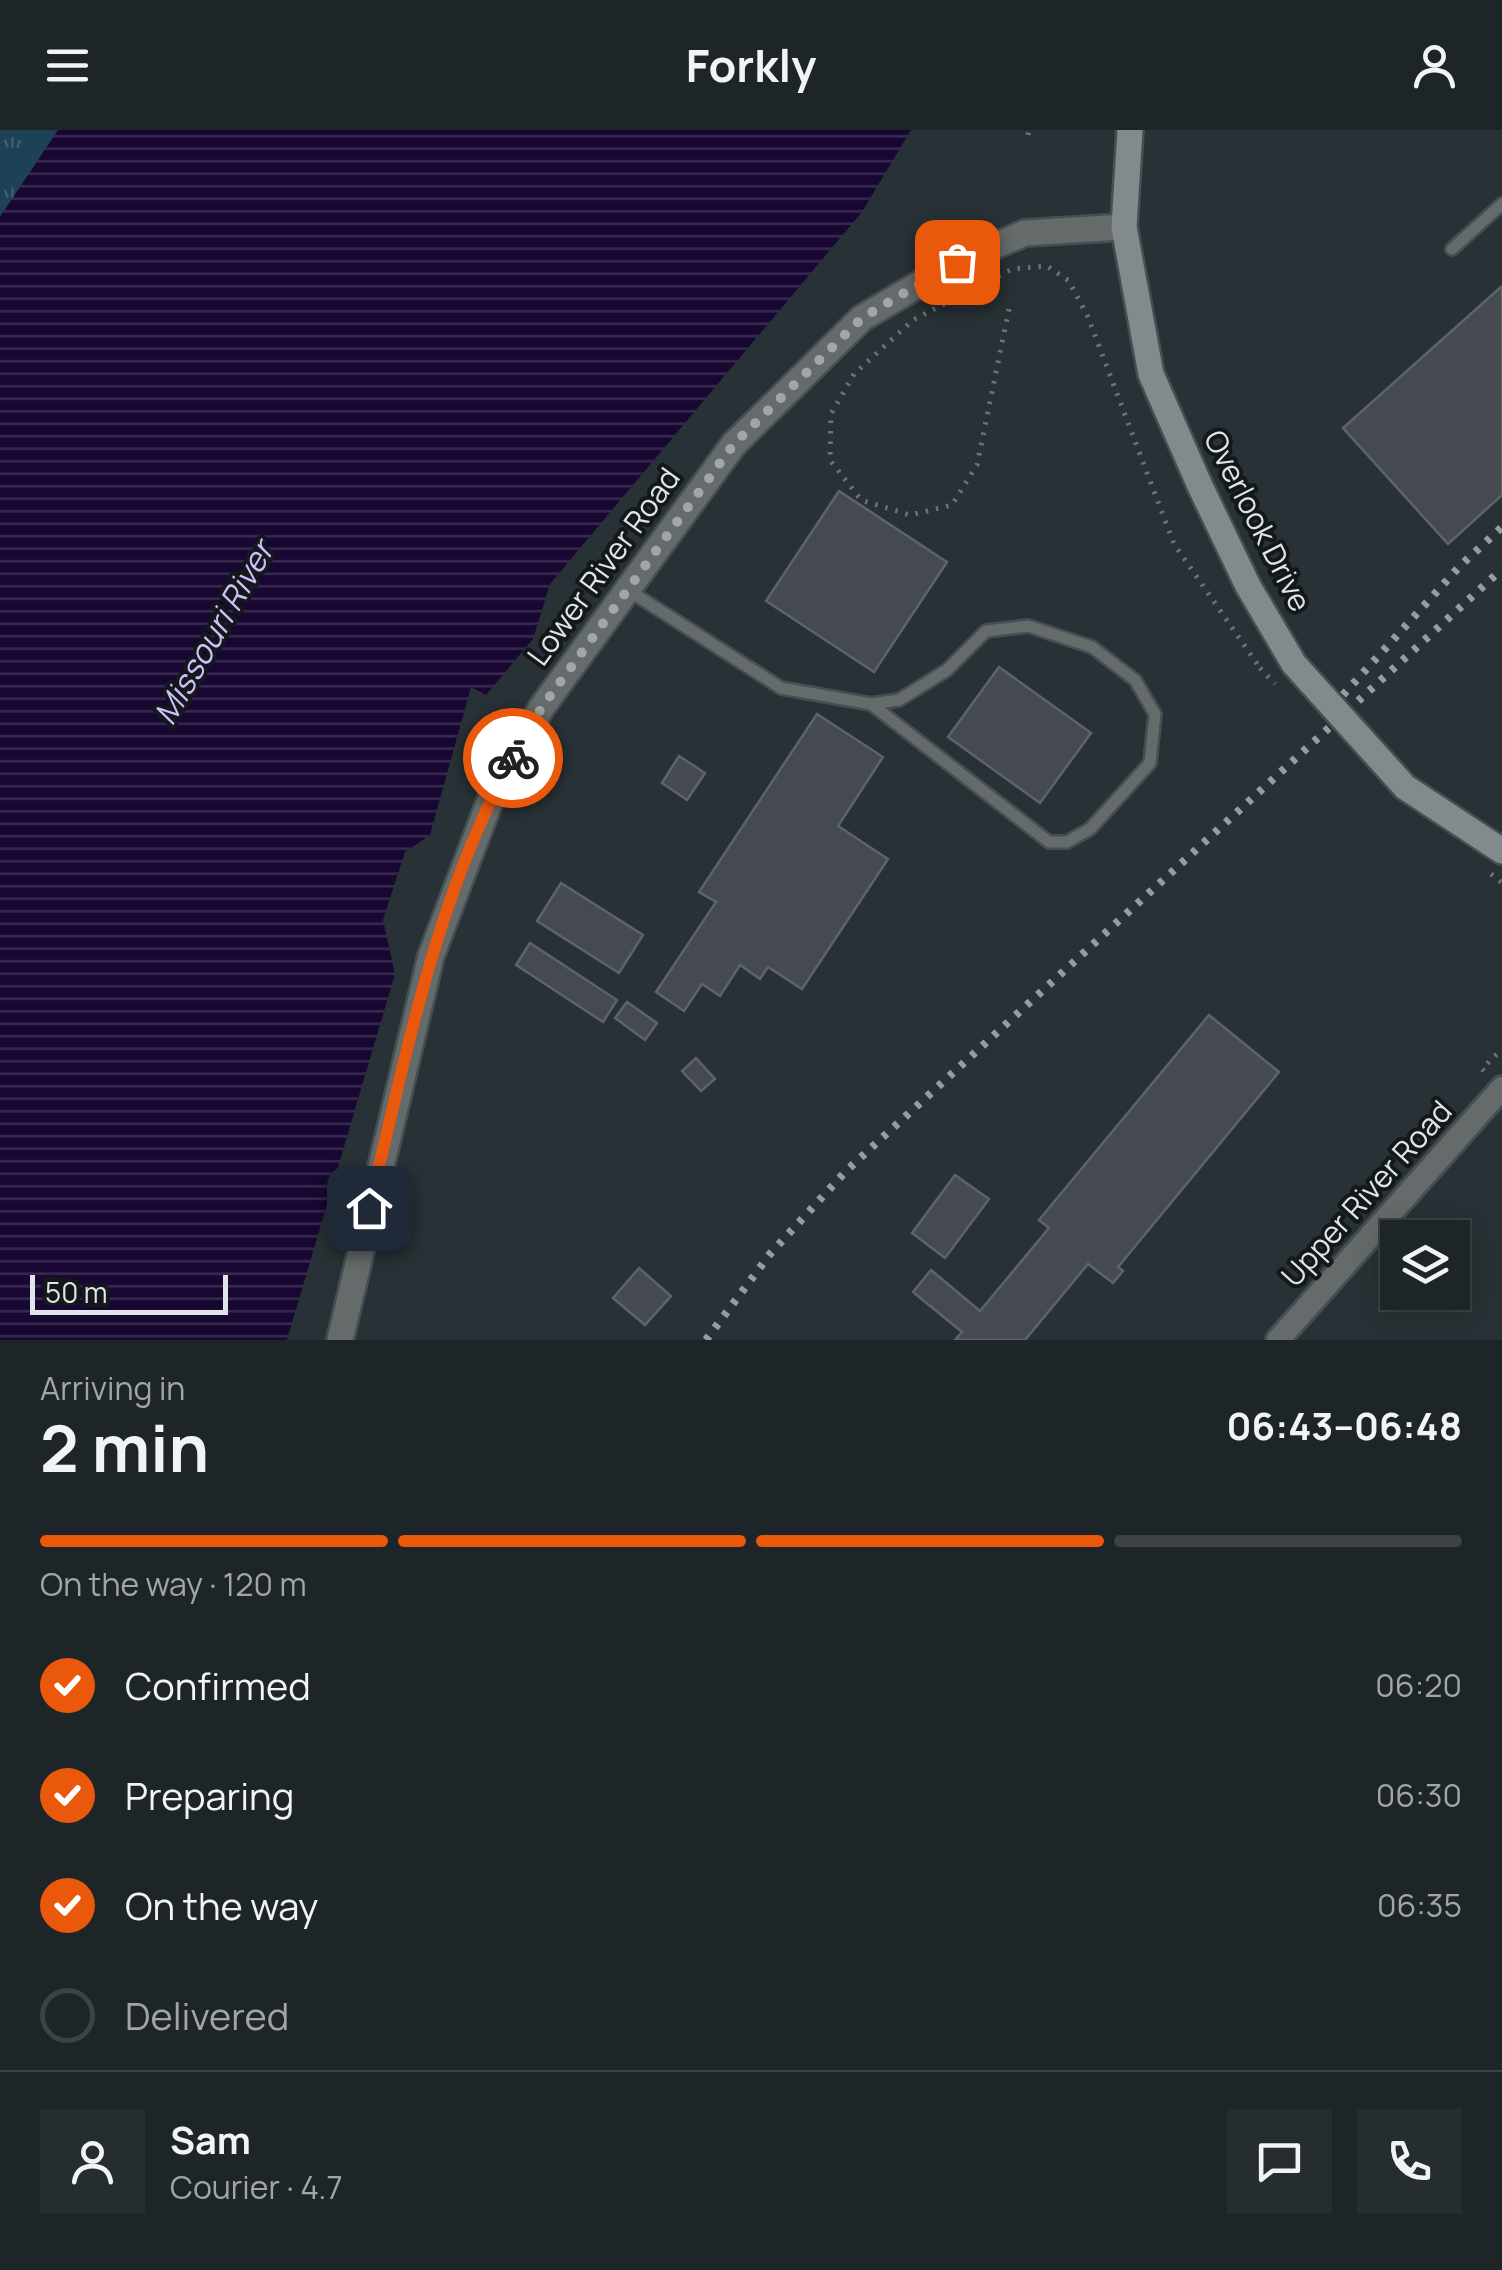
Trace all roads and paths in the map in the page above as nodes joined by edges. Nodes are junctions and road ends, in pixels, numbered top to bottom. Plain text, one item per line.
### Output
1 (1130, 130) edge
2 (1502, 204) edge
3 (1124, 227) junction
4 (1452, 249) dead end
5 (1008, 309) dead end
6 (628, 590) junction
7 (1260, 668) dead end
8 (871, 704) junction
9 (1502, 851) edge
10 (1502, 1088) edge
11 (340, 1340) edge
12 (1278, 1340) edge

1 - 3 main road, Overlook Drive
2 - 4 lane
3 - 6 street, Lower River Road
3 - 9 main road, Overlook Drive, bridge
5 - 7 path
6 - 8 lane
6 - 11 street, Lower River Road
8 - 8 lane
10 - 12 street, Upper River Road

